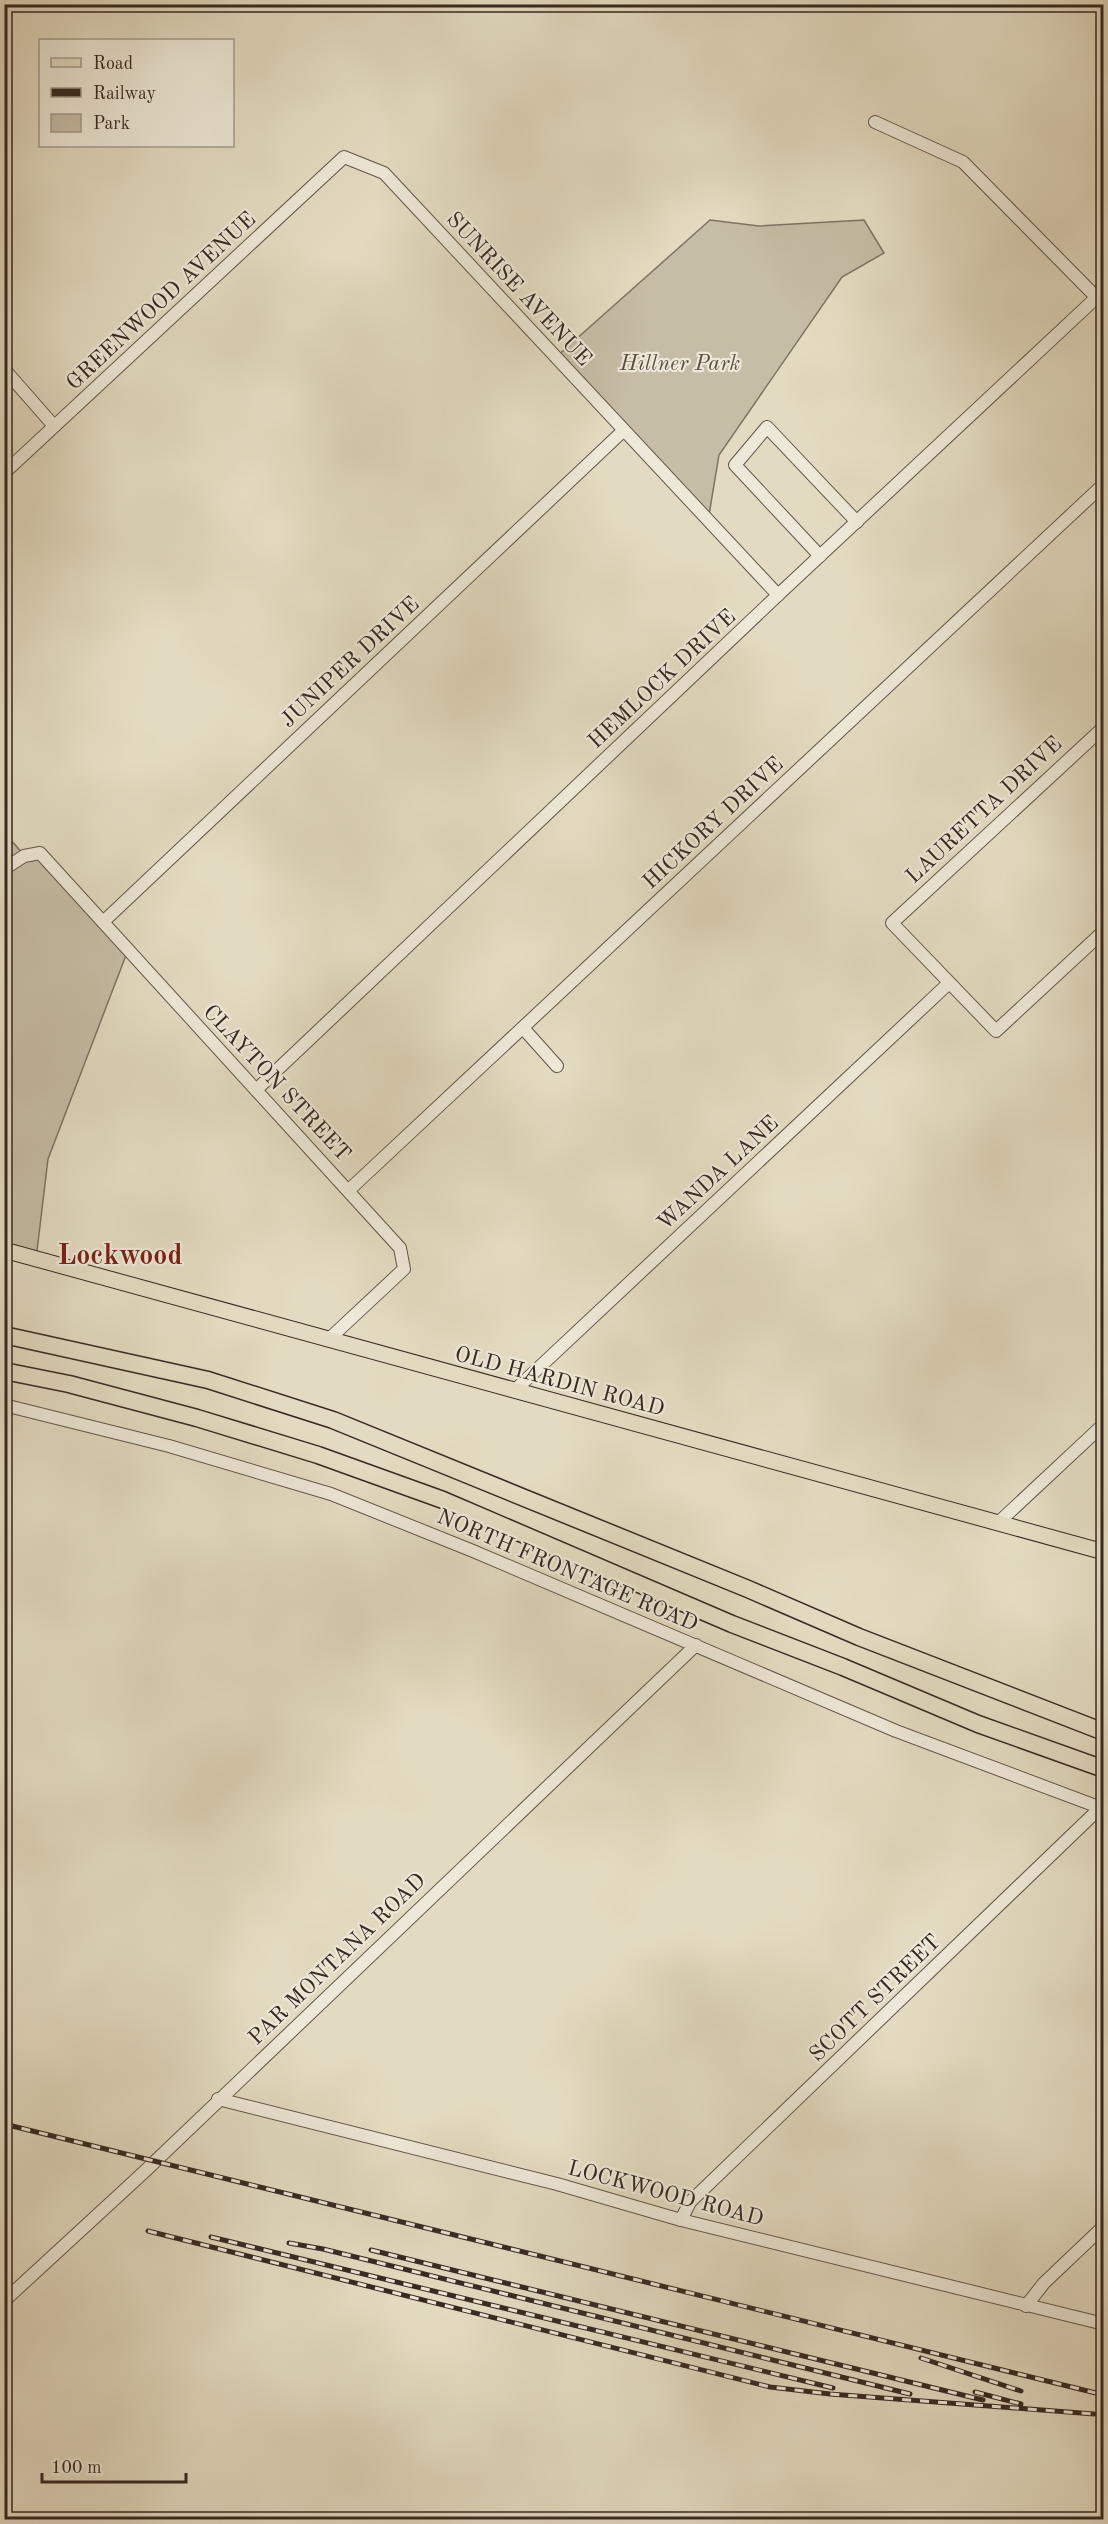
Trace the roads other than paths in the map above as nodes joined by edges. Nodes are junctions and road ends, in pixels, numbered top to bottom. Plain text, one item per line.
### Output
1 (875, 122) dead end
2 (344, 158) joint
3 (1100, 301) edge
4 (4, 369) edge
5 (54, 426) junction
6 (623, 431) junction
7 (4, 473) edge
8 (1104, 484) edge
9 (857, 522) junction
10 (820, 556) junction
11 (778, 596) junction
12 (1104, 727) edge
13 (4, 868) edge
14 (103, 922) junction
15 (1104, 931) edge
16 (949, 983) junction
17 (523, 1028) junction
18 (557, 1066) dead end
19 (256, 1090) junction
20 (349, 1190) junction
21 (4, 1250) edge
22 (4, 1335) edge
23 (328, 1340) junction
24 (4, 1371) edge
25 (514, 1391) junction
26 (4, 1405) edge
27 (1104, 1424) edge
28 (999, 1522) junction
29 (1104, 1552) edge
30 (696, 1645) junction
31 (1104, 1732) edge
32 (1104, 1769) edge
33 (1102, 1808) edge
34 (218, 2099) junction
35 (681, 2220) junction
36 (1104, 2226) edge
37 (4, 2301) edge
38 (1026, 2306) junction
39 (1104, 2324) edge

1 - 3 street
2 - 5 street, GREENWOOD AVENUE
2 - 6 street, SUNRISE AVENUE
3 - 9 street, HEMLOCK DRIVE
4 - 5 street
5 - 7 street, GREENWOOD AVENUE
6 - 11 street, SUNRISE AVENUE
6 - 14 street, JUNIPER DRIVE
8 - 17 street, HICKORY DRIVE
9 - 10 street, HEMLOCK DRIVE
9 - 10 street
10 - 11 street, HEMLOCK DRIVE
11 - 19 street, HEMLOCK DRIVE
12 - 16 street, LAURETTA DRIVE
13 - 14 street, CLAYTON STREET
14 - 19 street, CLAYTON STREET
15 - 16 street
16 - 25 street, WANDA LANE
17 - 18 street
17 - 20 street, HICKORY DRIVE
19 - 20 street, CLAYTON STREET
20 - 23 street, CLAYTON STREET
21 - 23 main road, OLD HARDIN ROAD
22 - 31 highway
23 - 25 main road, OLD HARDIN ROAD
24 - 32 highway
25 - 28 main road, OLD HARDIN ROAD
26 - 30 street, NORTH FRONTAGE ROAD
27 - 28 street
28 - 29 main road, OLD HARDIN ROAD
30 - 33 street, NORTH FRONTAGE ROAD
30 - 34 street, PAR MONTANA ROAD
33 - 35 street, SCOTT STREET
34 - 35 street, LOCKWOOD ROAD
34 - 37 street, PAR MONTANA ROAD
35 - 38 street, LOCKWOOD ROAD
36 - 38 street
38 - 39 street, LOCKWOOD ROAD

